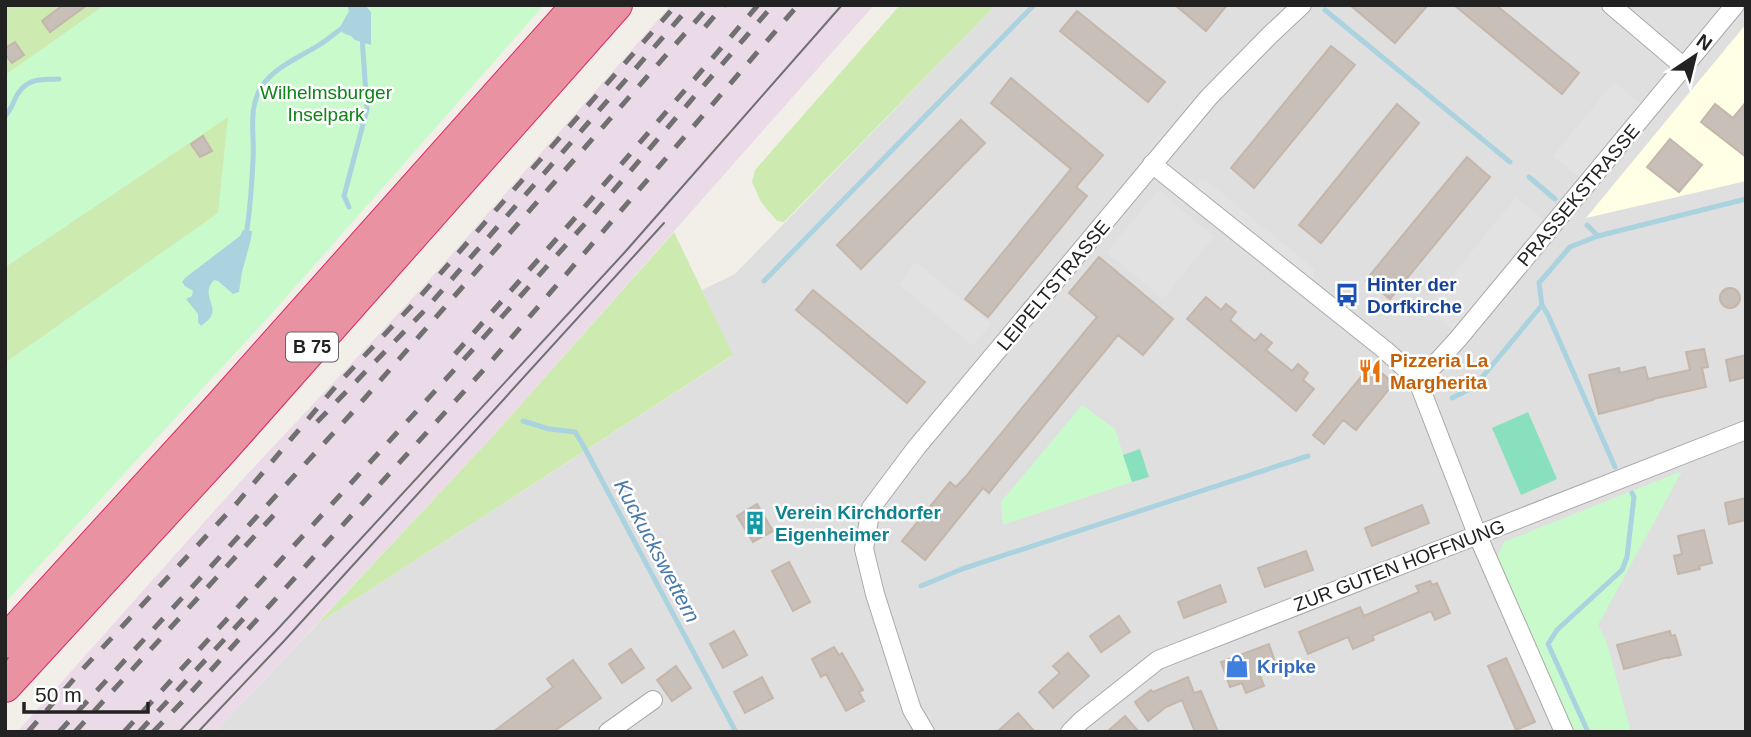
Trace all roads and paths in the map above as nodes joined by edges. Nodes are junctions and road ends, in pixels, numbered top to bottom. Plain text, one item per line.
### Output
1 (578, 5) edge
2 (616, 5) edge
3 (1302, 5) edge
4 (1611, 5) edge
5 (1735, 5) edge
6 (1684, 68) junction
7 (1152, 164) junction
8 (1417, 379) junction
9 (1746, 430) edge
10 (1477, 534) junction
11 (5, 642) edge
12 (5, 686) edge
13 (653, 700) dead end
14 (608, 732) edge
15 (925, 732) edge
16 (1070, 732) edge
17 (1564, 732) edge

1 - 11 highway, B 75
2 - 12 highway, B 75
3 - 7 street, LEIPELTSTRASSE
4 - 6 street
5 - 6 street, PRASSEKSTRASSE
6 - 8 street, PRASSEKSTRASSE
7 - 8 street
7 - 15 street, LEIPELTSTRASSE
8 - 10 street
9 - 10 street, ZUR GUTEN HOFFNUNG
10 - 16 street, ZUR GUTEN HOFFNUNG
10 - 17 street
13 - 14 street

